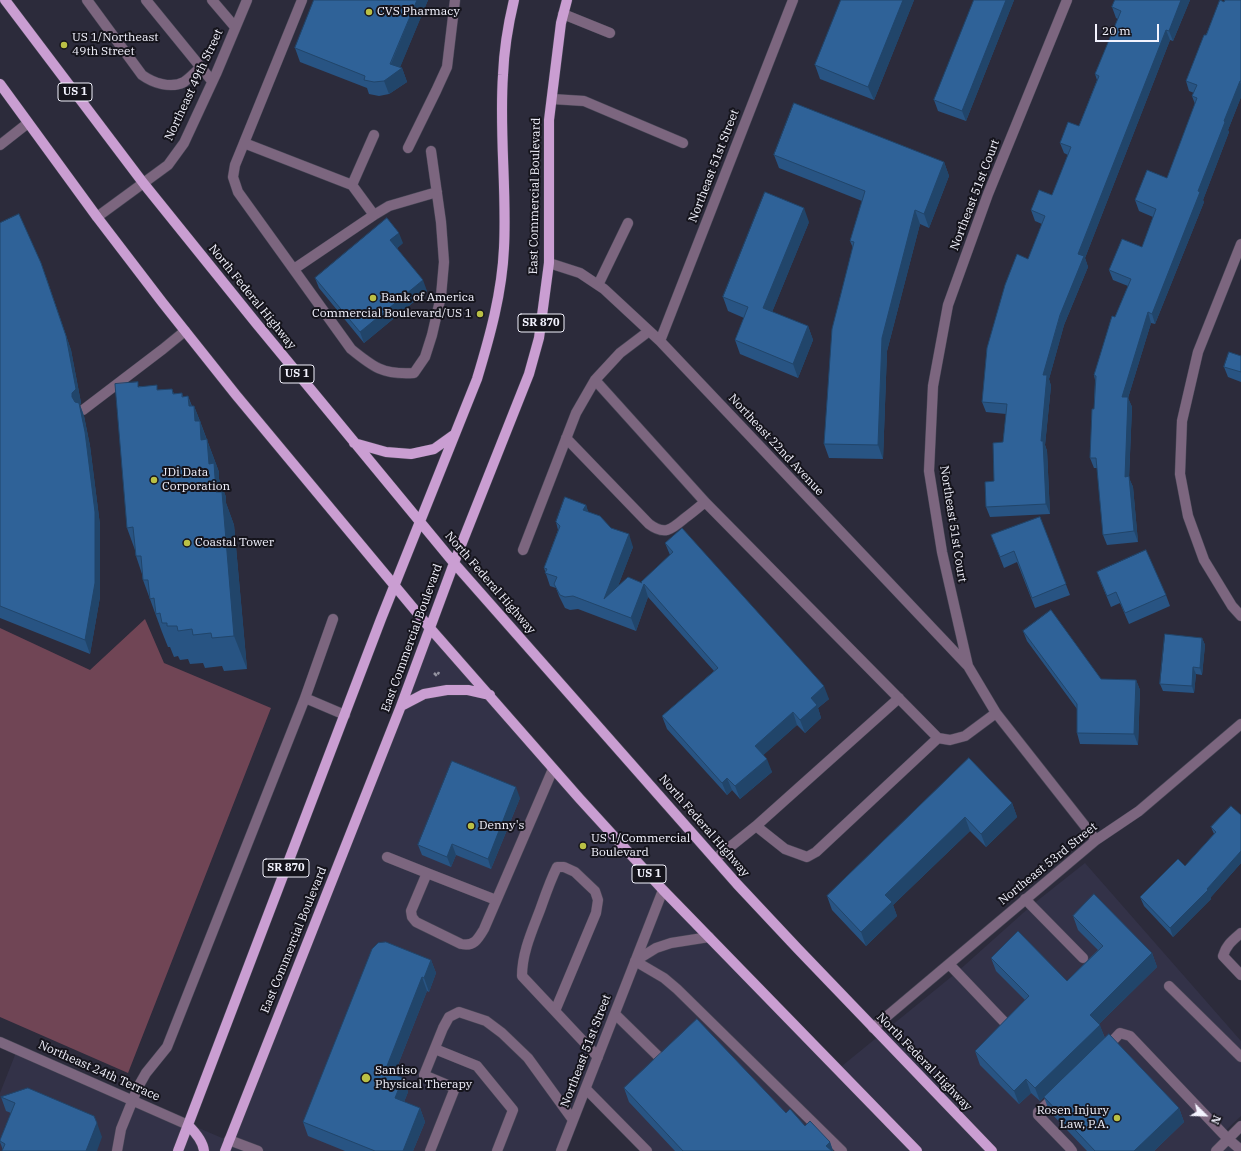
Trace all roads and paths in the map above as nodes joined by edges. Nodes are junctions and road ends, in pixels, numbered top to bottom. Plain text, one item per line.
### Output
1 (5, 0) edge
2 (88, 0) edge
3 (146, 0) edge
4 (212, 0) edge
5 (247, 0) edge
6 (302, 0) edge
7 (455, 0) edge
8 (514, 0) edge
9 (567, 0) edge
10 (793, 0) edge
11 (1067, 0) edge
12 (563, 14) junction
13 (235, 27) junction
14 (610, 33) dead end
15 (200, 67) junction
16 (212, 81) junction
17 (0, 84) edge
18 (552, 99) junction
19 (28, 124) junction
20 (374, 135) dead end
21 (244, 143) junction
22 (683, 143) dead end
23 (0, 145) edge
24 (408, 148) dead end
25 (431, 151) dead end
26 (144, 184) junction
27 (352, 185) junction
28 (437, 192) junction
29 (374, 215) junction
30 (97, 217) junction
31 (628, 223) dead end
32 (1241, 244) edge
33 (549, 263) junction
34 (294, 269) junction
35 (598, 285) junction
36 (185, 331) junction
37 (649, 331) junction
38 (660, 341) junction
39 (595, 380) junction
40 (83, 410) dead end
41 (455, 434) junction
42 (566, 438) junction
43 (354, 443) junction
44 (705, 502) junction
45 (419, 522) junction
46 (523, 550) dead end
47 (454, 562) junction
48 (395, 585) junction
49 (1241, 616) edge
50 (333, 619) dead end
51 (429, 627) junction
52 (968, 666) junction
53 (490, 696) junction
54 (304, 698) junction
55 (899, 698) junction
56 (400, 706) junction
57 (996, 713) junction
58 (344, 715) junction
59 (1241, 724) edge
60 (938, 738) junction
61 (553, 769) junction
62 (756, 826) junction
63 (1096, 840) junction
64 (387, 857) dead end
65 (715, 859) junction
66 (427, 873) junction
67 (663, 890) junction
68 (1025, 899) junction
69 (496, 900) junction
70 (1241, 933) edge
71 (709, 937) junction
72 (1083, 958) dead end
73 (636, 961) junction
74 (949, 964) junction
75 (1241, 975) edge
76 (1169, 986) dead end
77 (555, 1011) junction
78 (615, 1014) junction
79 (1009, 1027) edge
80 (873, 1028) junction
81 (0, 1042) edge
82 (435, 1049) junction
83 (1098, 1055) edge
84 (598, 1057) junction
85 (1241, 1057) edge
86 (661, 1059) edge
87 (1064, 1088) edge
88 (586, 1089) junction
89 (133, 1100) junction
90 (573, 1120) junction
91 (188, 1125) junction
92 (1241, 1126) edge
93 (1228, 1139) junction
94 (229, 1140) junction
95 (1241, 1150) edge
96 (118, 1151) edge
97 (178, 1151) edge
98 (204, 1151) edge
99 (225, 1151) edge
100 (258, 1151) edge
101 (430, 1151) edge
102 (497, 1151) edge
103 (561, 1151) edge
104 (647, 1151) edge
105 (842, 1151) edge
106 (917, 1151) edge
107 (992, 1151) edge
108 (1072, 1151) edge
109 (1216, 1151) edge

1 - 26 main road, North Federal Highway / US 1
2 - 15 street
3 - 15 street
4 - 13 street
5 - 13 street, Northeast 49th Street
6 - 21 street
7 - 24 street
8 - 41 main road, SR 870
9 - 12 main road, East Commercial Boulevard / SR 870
10 - 38 street, Northeast 51st Street
11 - 52 street, Northeast 51st Court
12 - 14 street
12 - 18 main road, East Commercial Boulevard / SR 870
13 - 16 street, Northeast 49th Street
15 - 16 street
16 - 26 street, Northeast 49th Street
17 - 19 main road, US 1
18 - 22 street
18 - 33 main road, East Commercial Boulevard / SR 870
19 - 23 street
19 - 30 main road, US 1
20 - 27 street
21 - 27 street
21 - 34 street
25 - 28 street
26 - 30 street, Northeast 49th Street
26 - 43 main road, North Federal Highway / US 1
27 - 29 street
28 - 29 street
28 - 34 street
29 - 34 street
30 - 36 main road, US 1
31 - 35 street
32 - 49 street
33 - 35 street, Northeast 22nd Avenue
33 - 47 main road, East Commercial Boulevard / SR 870
35 - 37 street, Northeast 22nd Avenue
36 - 40 street
36 - 48 main road, US 1
37 - 38 street, Northeast 22nd Avenue
37 - 39 street
38 - 52 street, Northeast 22nd Avenue
39 - 42 street
39 - 44 street
41 - 43 main road
41 - 45 main road, SR 870
42 - 44 street
42 - 46 street
43 - 45 main road, North Federal Highway / US 1
44 - 55 street
45 - 47 main road, North Federal Highway / US 1
45 - 48 main road, SR 870
47 - 51 main road, East Commercial Boulevard / SR 870
47 - 65 main road, North Federal Highway / US 1
48 - 51 main road, US 1
48 - 58 main road, SR 870
50 - 54 street
51 - 53 main road, US 1
51 - 56 main road, East Commercial Boulevard / SR 870
52 - 57 street, Northeast 51st Court
53 - 56 main road
53 - 61 main road, US 1
54 - 58 street
54 - 89 street
55 - 60 street
55 - 62 street
56 - 94 main road, East Commercial Boulevard / SR 870
57 - 60 street
57 - 63 street, Northeast 51st Court
58 - 91 main road, SR 870
59 - 63 street, Northeast 53rd Street
60 - 62 street
61 - 67 main road, US 1
61 - 69 street
62 - 65 street
63 - 68 street, Northeast 53rd Street
64 - 66 street
65 - 80 main road, North Federal Highway / US 1
66 - 69 street
66 - 69 street
67 - 71 main road, US 1
67 - 73 street, Northeast 51st Street
68 - 72 street
68 - 74 street, Northeast 53rd Street
70 - 75 street
71 - 73 street
71 - 106 main road, US 1
73 - 78 street, Northeast 51st Street
73 - 105 street
74 - 79 street
74 - 80 street, Northeast 53rd Street
76 - 85 street
77 - 77 street
77 - 84 street
78 - 84 street, Northeast 51st Street
78 - 86 street
80 - 107 main road, North Federal Highway / US 1
81 - 89 street, Northeast 24th Terrace
82 - 90 street
82 - 101 street
82 - 102 street
83 - 93 street
84 - 88 street, Northeast 51st Street
87 - 108 street
88 - 90 street, Northeast 51st Street
88 - 104 street
89 - 91 street, Northeast 24th Terrace
89 - 96 street
90 - 103 street, Northeast 51st Street
91 - 97 main road, SR 870
91 - 98 main road
92 - 93 street
93 - 95 street
93 - 109 street
94 - 99 main road, East Commercial Boulevard / SR 870
94 - 100 street

